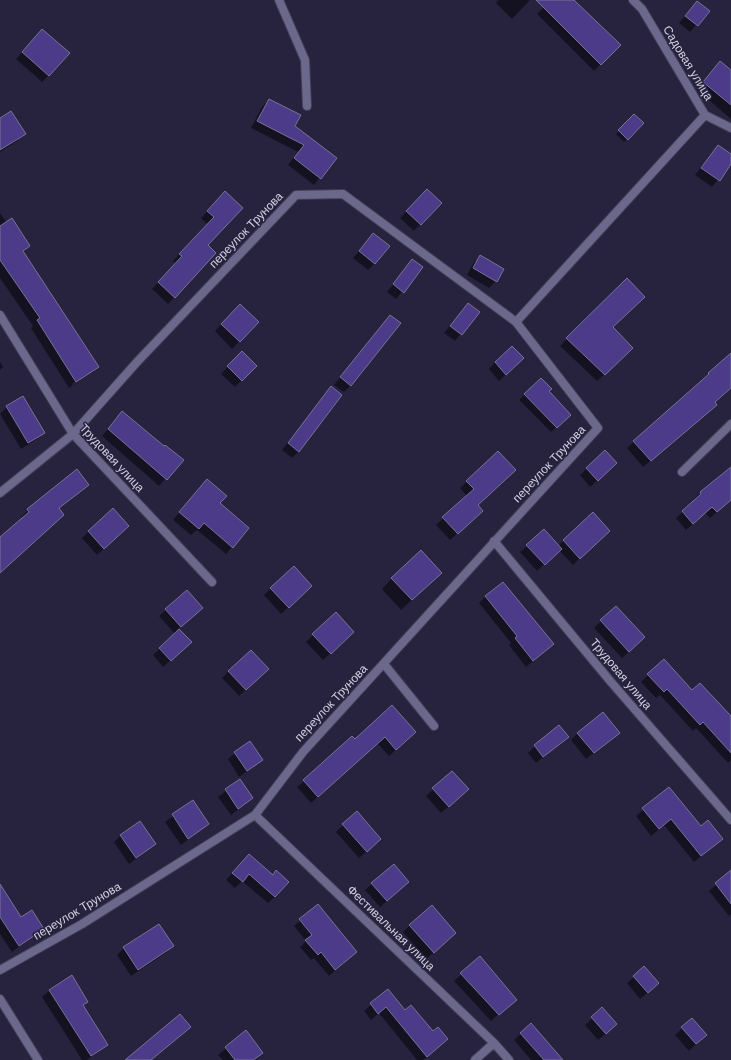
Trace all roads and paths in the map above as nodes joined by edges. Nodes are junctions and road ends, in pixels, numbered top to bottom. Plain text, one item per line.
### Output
1 (279, 0) edge
2 (633, 0) edge
3 (307, 106) dead end
4 (705, 115) junction
5 (731, 128) edge
6 (0, 315) edge
7 (516, 322) junction
8 (731, 424) edge
9 (73, 434) junction
10 (682, 472) dead end
11 (0, 493) edge
12 (494, 541) junction
13 (212, 582) dead end
14 (384, 664) junction
15 (434, 726) dead end
16 (255, 815) junction
17 (731, 820) edge
18 (0, 970) edge
19 (0, 998) edge
20 (494, 1043) junction
21 (38, 1060) edge
22 (475, 1060) edge
23 (509, 1060) edge

1 - 3 street
2 - 4 street, Садовая улица
4 - 5 street, Садовая улица
4 - 7 street
6 - 9 street, Трудовая улица
7 - 9 street, переулок Трунова
7 - 12 street, переулок Трунова
8 - 10 street
9 - 11 street, переулок Трунова
9 - 13 street, Трудовая улица
12 - 14 street, переулок Трунова
12 - 17 street, Трудовая улица
14 - 15 street
14 - 16 street, переулок Трунова
16 - 18 street, переулок Трунова
16 - 20 street, Фестивальная улица
19 - 21 street
20 - 22 street
20 - 23 street, Фестивальная улица

